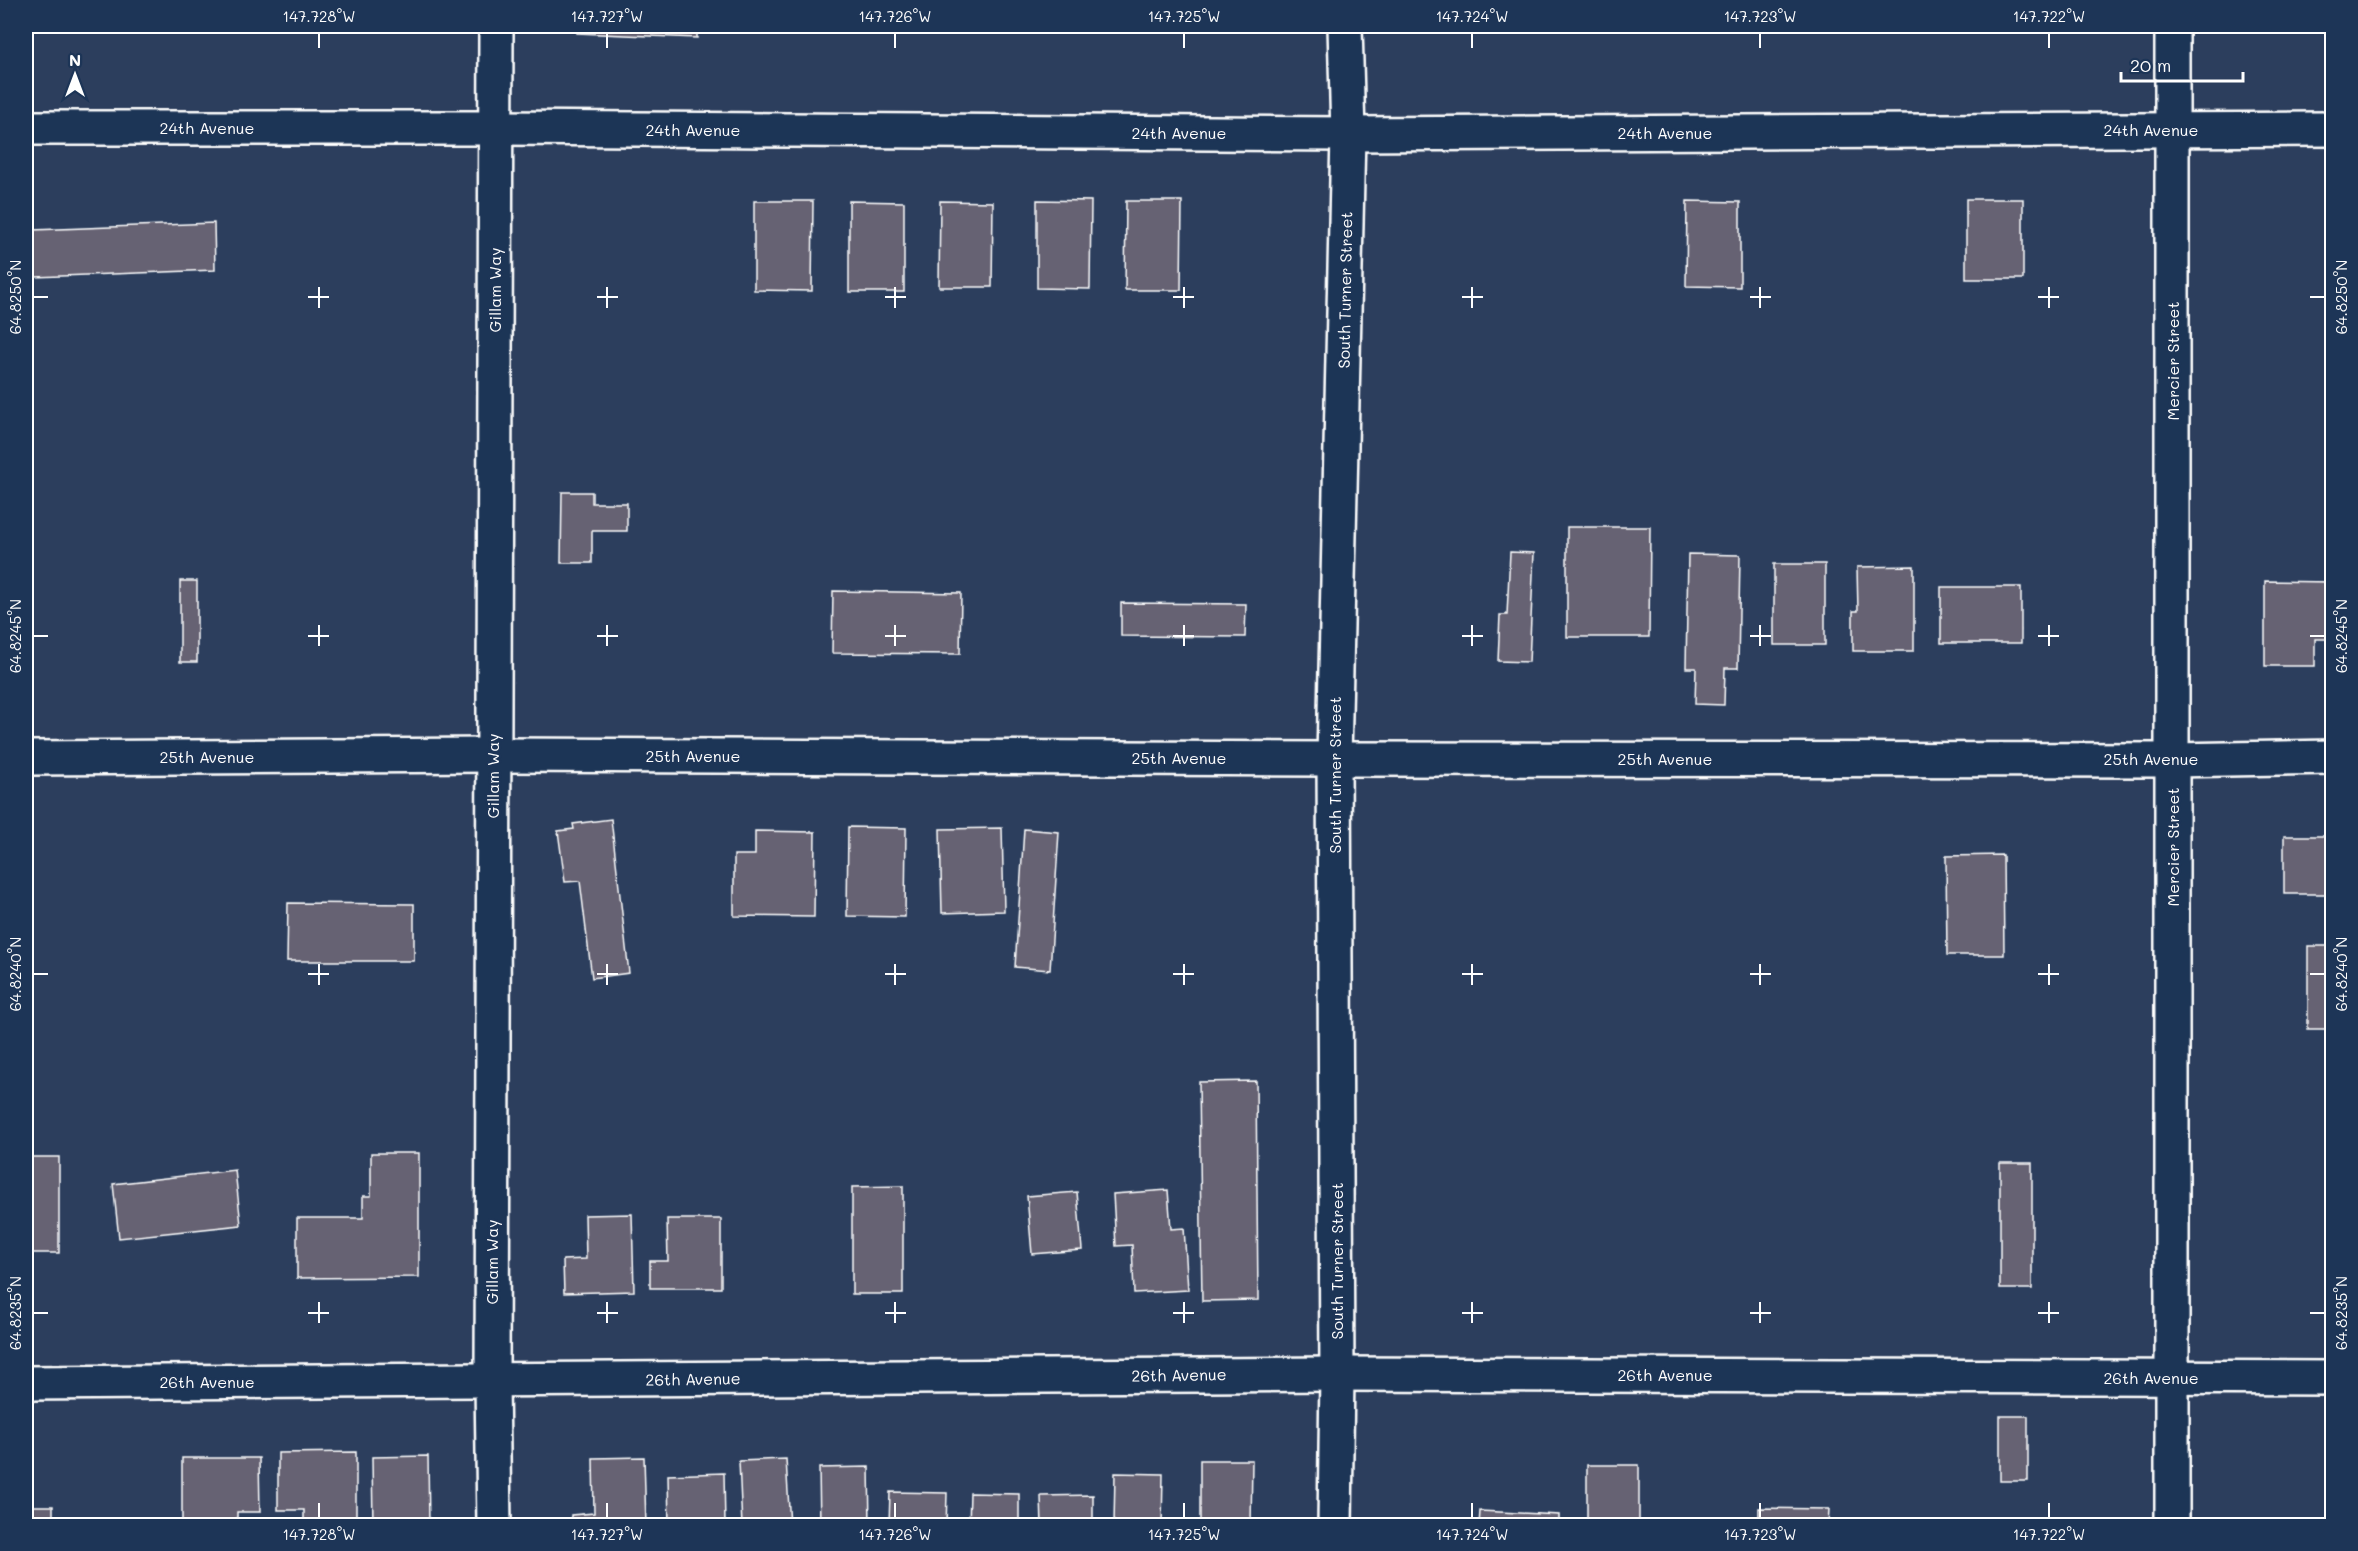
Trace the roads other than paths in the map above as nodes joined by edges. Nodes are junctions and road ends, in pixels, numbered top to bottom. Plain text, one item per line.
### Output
1 (496, 26) edge
2 (1345, 26) edge
3 (2172, 26) edge
4 (26, 128) edge
5 (496, 128) junction
6 (2332, 129) edge
7 (2174, 130) junction
8 (1348, 134) junction
9 (493, 755) junction
10 (2332, 757) edge
11 (26, 758) edge
12 (1334, 759) junction
13 (2174, 760) junction
14 (1337, 1374) junction
15 (2174, 1378) junction
16 (2332, 1378) edge
17 (492, 1381) junction
18 (26, 1383) edge
19 (494, 1526) edge
20 (1335, 1526) edge
21 (2172, 1526) edge

1 - 5 street, Gillam Way
2 - 8 street, South Turner Street
3 - 7 street, Mercier Street
4 - 5 street, 24th Avenue
5 - 8 street, 24th Avenue
5 - 9 street, Gillam Way
6 - 7 street, 24th Avenue
7 - 8 street, 24th Avenue
7 - 13 street, Mercier Street
8 - 12 street, South Turner Street
9 - 11 street, 25th Avenue
9 - 12 street, 25th Avenue
9 - 17 street, Gillam Way
10 - 13 street, 25th Avenue
12 - 13 street, 25th Avenue
12 - 14 street, South Turner Street
13 - 15 street, Mercier Street
14 - 15 street, 26th Avenue
14 - 17 street, 26th Avenue
14 - 20 street, South Turner Street
15 - 16 street, 26th Avenue
15 - 21 street, Mercier Street
17 - 18 street, 26th Avenue
17 - 19 street, Gillam Way

